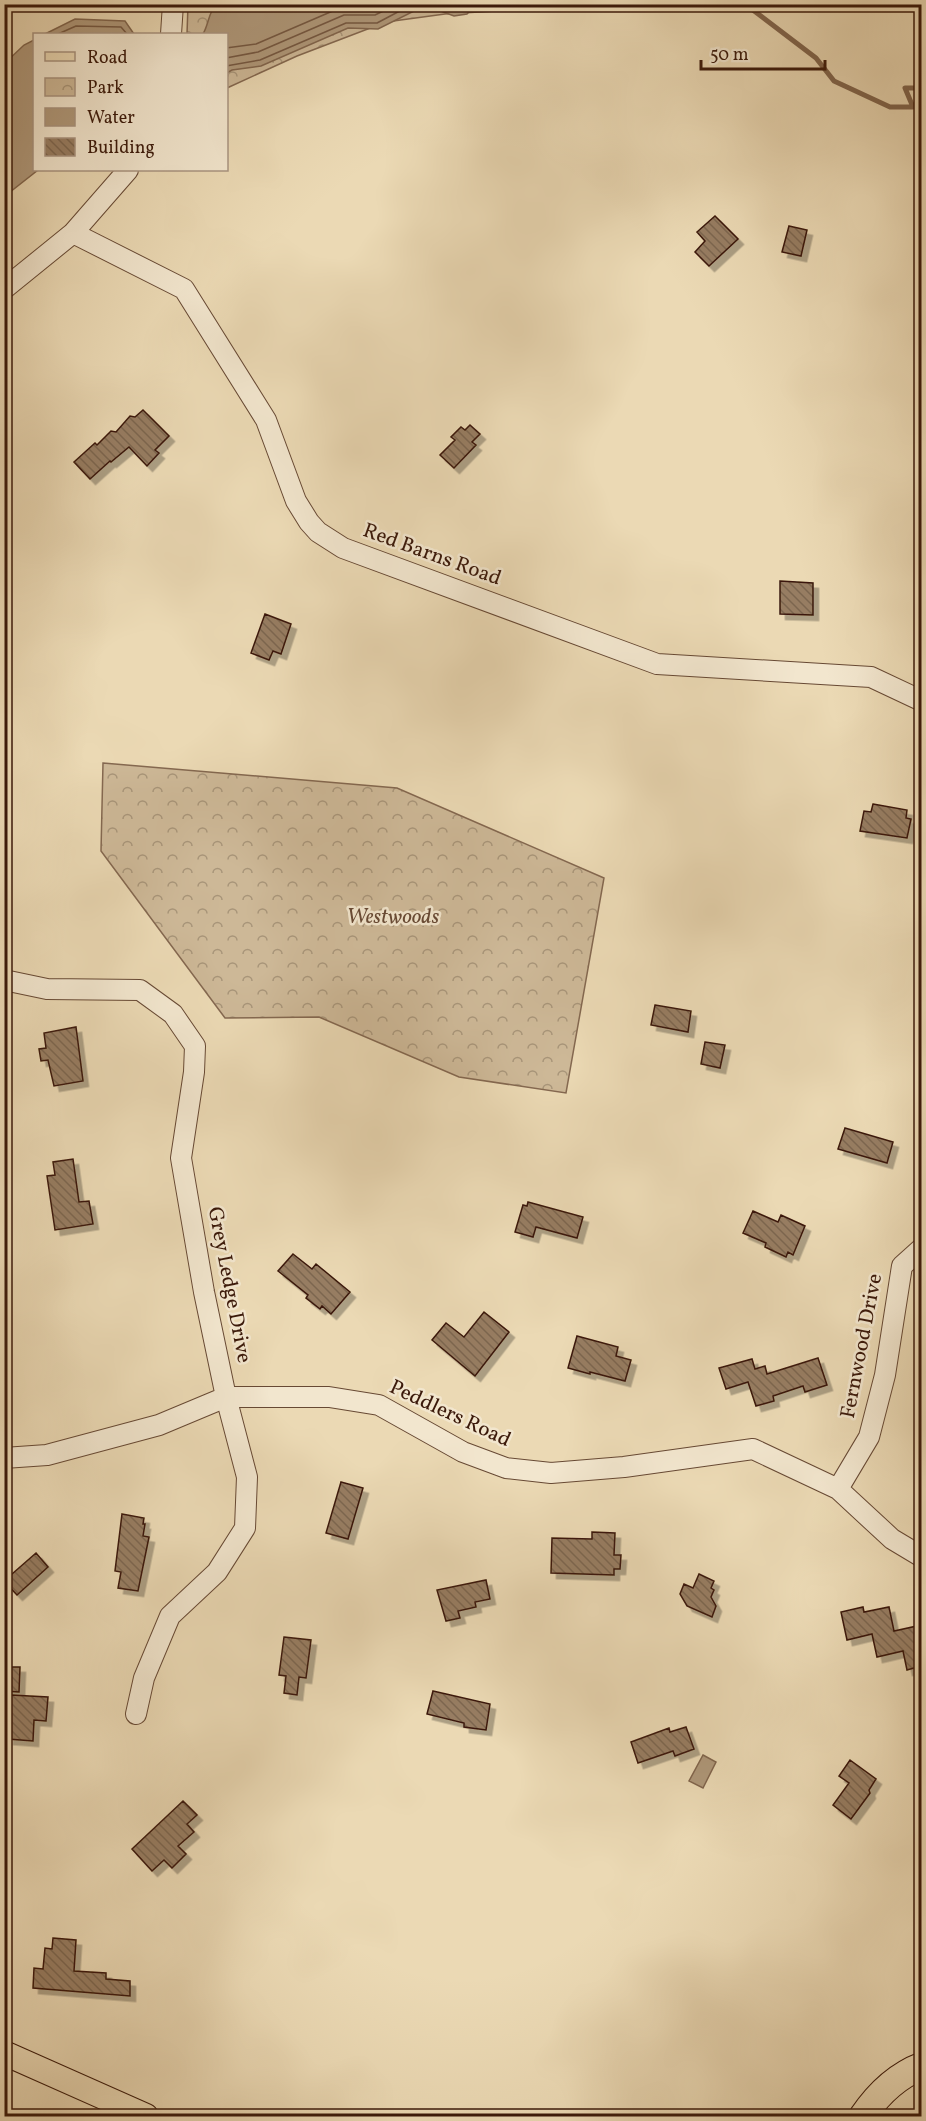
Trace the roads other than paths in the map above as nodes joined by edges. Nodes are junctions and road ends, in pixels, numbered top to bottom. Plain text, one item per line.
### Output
1 (173, 4) edge
2 (171, 33) edge
3 (127, 171) edge
4 (73, 233) junction
5 (4, 289) edge
6 (921, 701) edge
7 (4, 980) edge
8 (921, 1248) edge
9 (226, 1397) junction
10 (4, 1458) edge
11 (838, 1489) junction
12 (921, 1557) edge
13 (136, 1714) dead end
14 (4, 2053) edge
15 (921, 2066) edge
16 (921, 2086) edge
17 (146, 2116) edge
18 (862, 2116) edge
19 (883, 2116) edge

1 - 2 street
3 - 4 street
4 - 5 street
4 - 6 street, Red Barns Road
7 - 9 street, Grey Ledge Drive
8 - 11 street, Fernwood Drive
9 - 10 street, Peddlers Road
9 - 11 street, Peddlers Road
9 - 13 street, Grey Ledge Drive
11 - 12 street, Peddlers Road
14 - 17 main road
15 - 18 highway
16 - 19 highway

